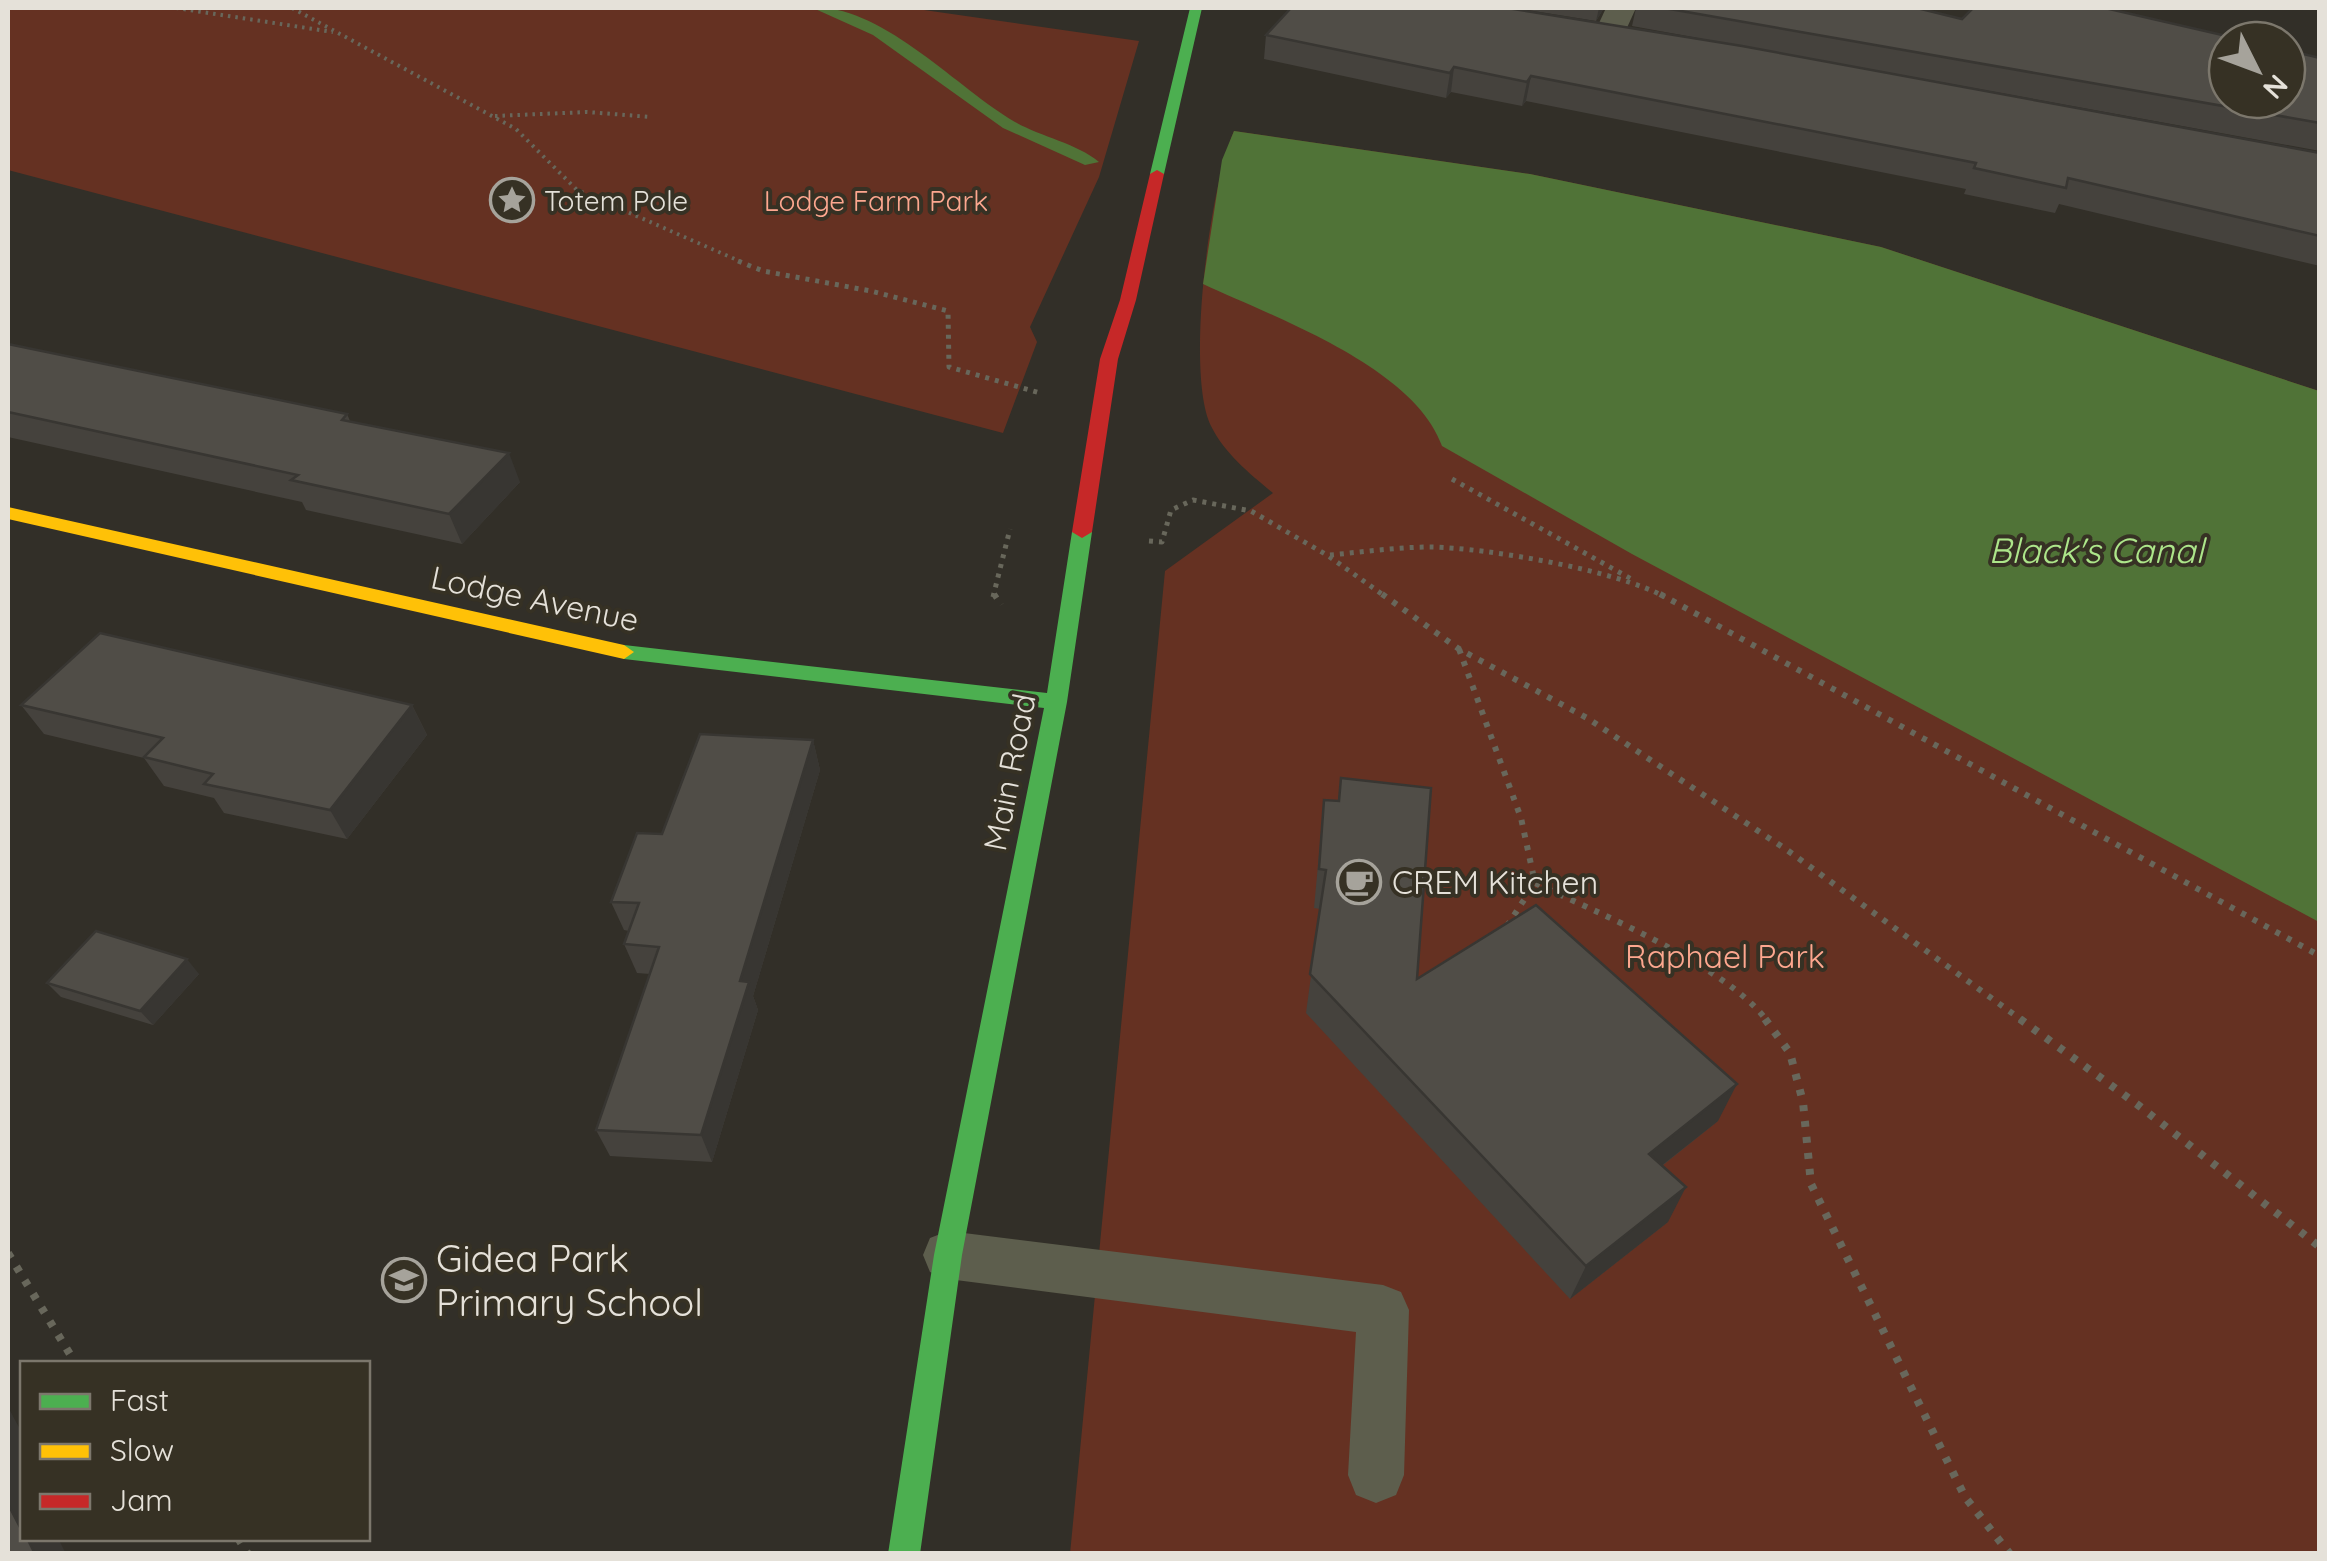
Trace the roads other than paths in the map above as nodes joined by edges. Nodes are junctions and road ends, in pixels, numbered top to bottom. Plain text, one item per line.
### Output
1 (1196, 8) edge
2 (10, 516) edge
3 (1056, 702) junction
4 (948, 1255) junction
5 (1376, 1475) dead end
6 (904, 1554) edge

1 - 3 main road, Main Road
2 - 3 main road, Lodge Avenue
3 - 4 main road, Main Road
4 - 5 lane
4 - 6 main road, Main Road

